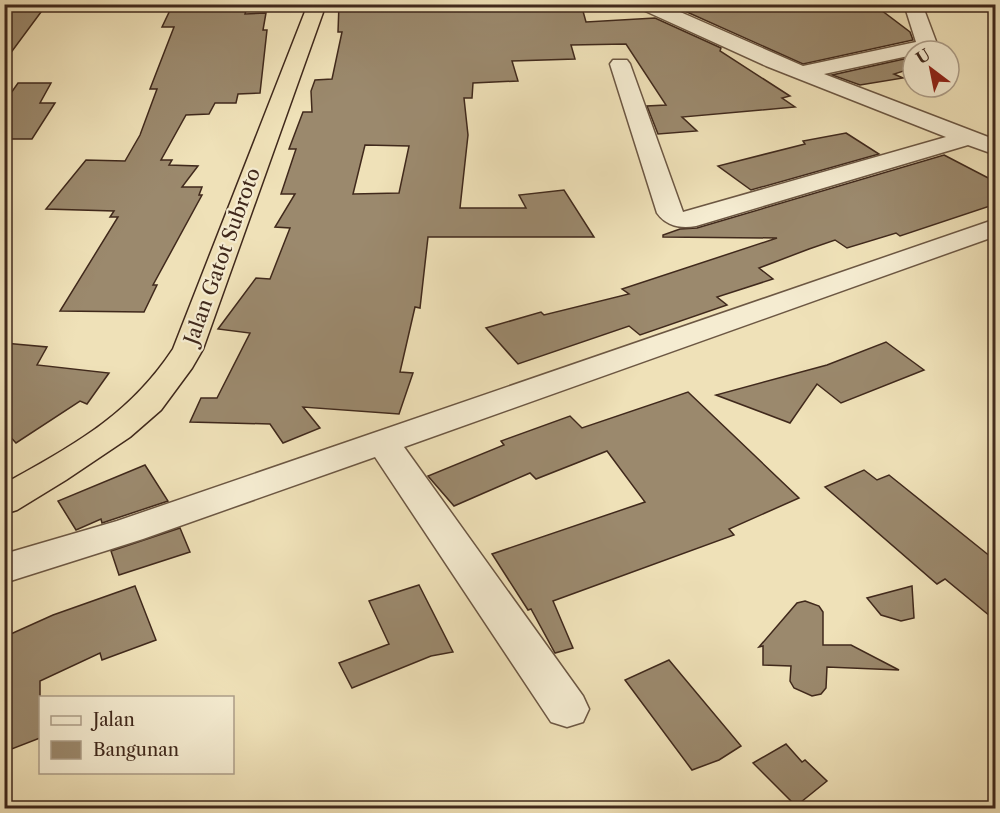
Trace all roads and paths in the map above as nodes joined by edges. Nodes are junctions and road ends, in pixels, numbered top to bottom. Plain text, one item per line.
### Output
1 (317, 4) edge
2 (913, 4) edge
3 (650, 6) dead end
4 (620, 64) dead end
5 (801, 74) junction
6 (967, 138) junction
7 (996, 148) edge
8 (996, 227) edge
9 (382, 441) junction
10 (4, 501) edge
11 (4, 569) edge
12 (567, 709) dead end

1 - 10 highway, Jalan Gatot Subroto
2 - 5 street
3 - 5 street
4 - 6 street
5 - 6 street
6 - 7 street
8 - 9 street
9 - 11 street
9 - 12 street

